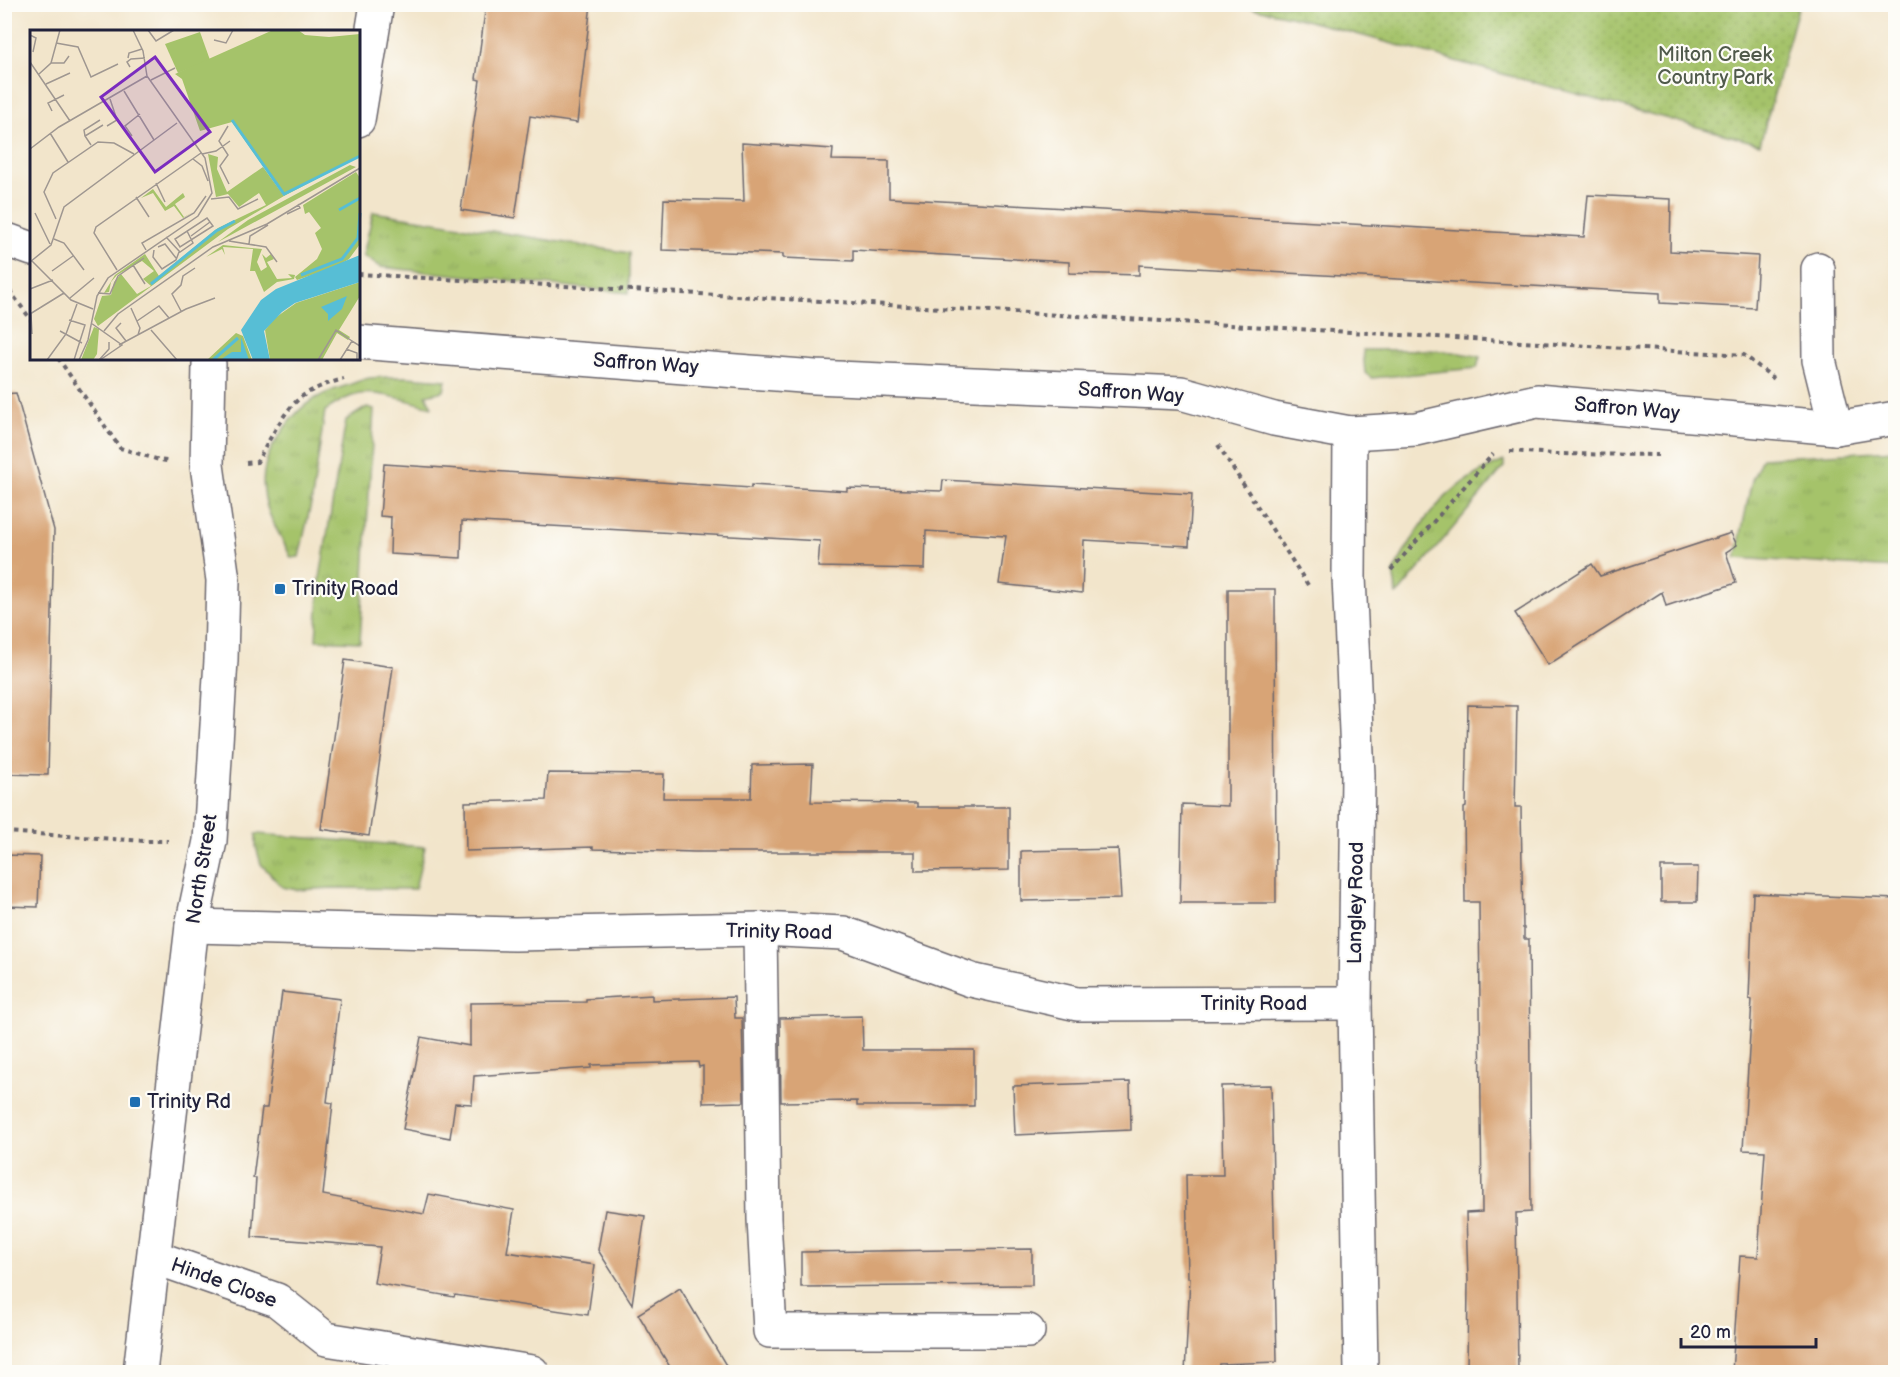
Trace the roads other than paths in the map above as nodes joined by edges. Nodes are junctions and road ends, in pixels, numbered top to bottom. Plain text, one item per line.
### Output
1 (377, 4) edge
2 (360, 108) edge
3 (4, 239) edge
4 (30, 248) edge
5 (1818, 269) dead end
6 (360, 342) edge
7 (212, 360) edge
8 (1896, 418) edge
9 (1836, 428) junction
10 (1350, 433) junction
11 (192, 926) junction
12 (760, 929) junction
13 (1355, 1003) junction
14 (153, 1257) junction
15 (1028, 1331) dead end
16 (140, 1372) edge
17 (532, 1372) edge
18 (1361, 1372) edge

1 - 2 street
3 - 4 street
5 - 9 street
6 - 10 street, Saffron Way
7 - 11 street, North Street
8 - 9 street, Saffron Way
9 - 10 street, Saffron Way
10 - 13 street, Langley Road
11 - 12 street, Trinity Road
11 - 14 street, North Street
12 - 13 street, Trinity Road
12 - 15 street
13 - 18 street, Langley Road
14 - 16 street, North Street
14 - 17 street, Hinde Close

